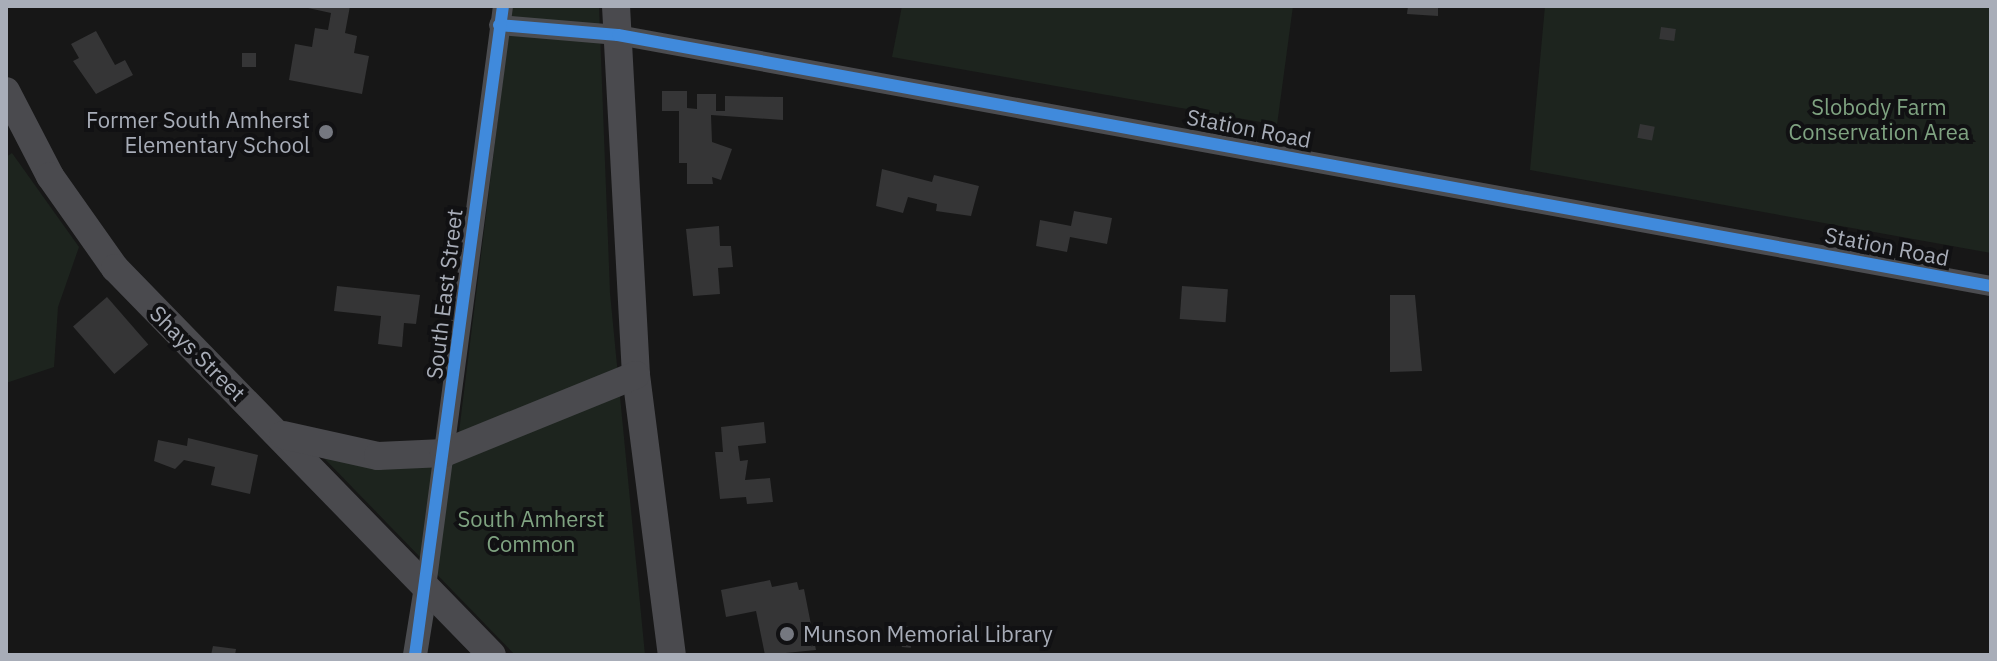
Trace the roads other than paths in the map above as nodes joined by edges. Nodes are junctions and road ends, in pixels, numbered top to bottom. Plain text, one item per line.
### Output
1 (616, 6) edge
2 (501, 16) edge
3 (618, 35) junction
4 (6, 91) edge
5 (1991, 286) edge
6 (636, 375) junction
7 (282, 435) junction
8 (444, 453) junction
9 (426, 587) junction
10 (415, 655) edge
11 (492, 655) edge
12 (672, 655) edge

1 - 3 main road
2 - 3 street, Station Road
2 - 8 street, South East Street
3 - 5 street, Station Road
3 - 6 main road
4 - 7 main road, Shays Street
6 - 8 main road
6 - 12 main road
7 - 8 main road
7 - 9 main road, Shays Street
8 - 9 street, South East Street
9 - 10 street
9 - 11 main road

